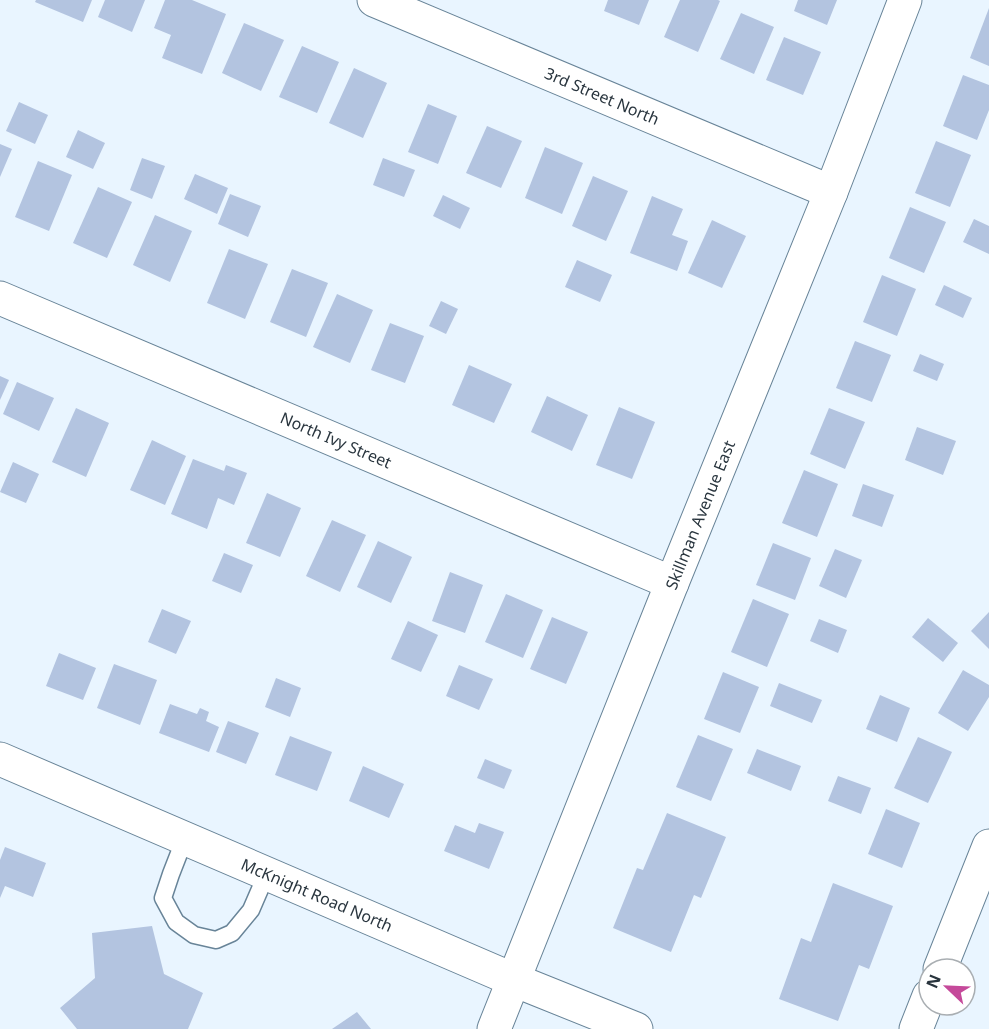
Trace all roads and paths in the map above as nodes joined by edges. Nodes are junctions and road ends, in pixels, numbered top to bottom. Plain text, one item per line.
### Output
1 (905, 0) edge
2 (380, 1) edge
3 (831, 192) junction
4 (0, 298) edge
5 (672, 583) junction
6 (0, 759) edge
7 (185, 838) junction
8 (989, 846) edge
9 (267, 873) junction
10 (945, 957) edge
11 (514, 980) junction
12 (494, 1029) edge
13 (636, 1029) edge

1 - 3 street, Skillman Avenue East
2 - 3 street, 3rd Street North
3 - 5 street, Skillman Avenue East
4 - 5 street, North Ivy Street
5 - 11 street, Skillman Avenue East
6 - 7 street, McKnight Road North
7 - 9 street, McKnight Road North
7 - 9 lane
8 - 10 street
9 - 11 street, McKnight Road North
11 - 12 street, Skillman Avenue East
11 - 13 street, McKnight Road North

